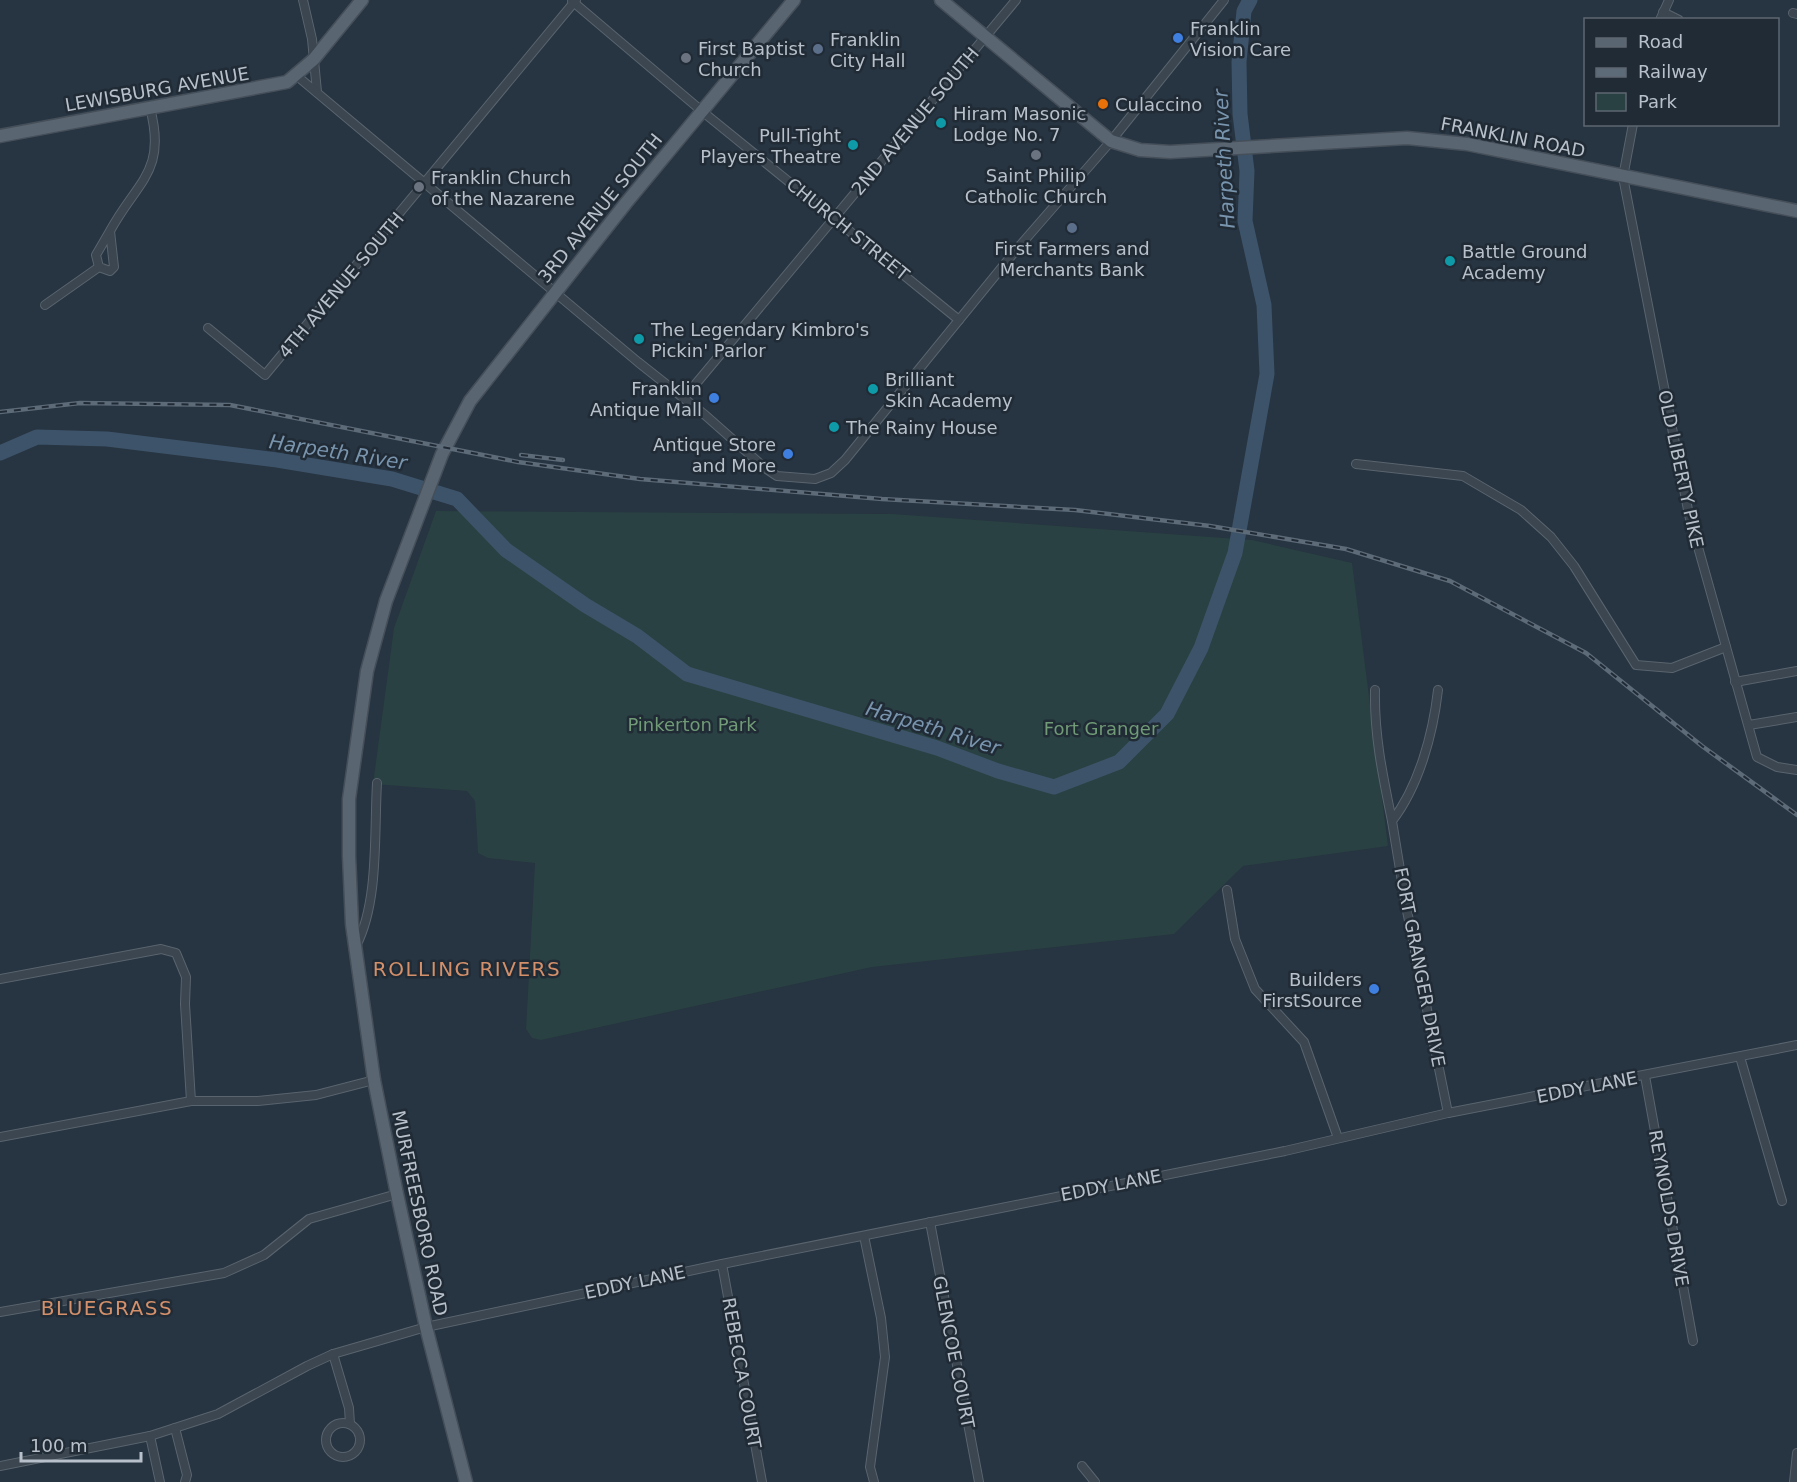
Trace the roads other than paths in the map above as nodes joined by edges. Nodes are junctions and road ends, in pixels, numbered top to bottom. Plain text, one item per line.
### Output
1 (303, 0) edge
2 (362, 0) edge
3 (794, 0) edge
4 (941, 0) edge
5 (1017, 0) edge
6 (1224, 0) edge
7 (1669, 0) edge
8 (574, 1) edge
9 (1662, 16) edge
10 (985, 38) junction
11 (313, 60) junction
12 (297, 76) junction
13 (317, 92) junction
14 (150, 108) junction
15 (703, 112) junction
16 (1633, 126) edge
17 (0, 136) edge
18 (1111, 141) junction
19 (1623, 177) junction
20 (426, 182) junction
21 (1797, 211) edge
22 (834, 218) junction
23 (110, 231) junction
24 (99, 267) junction
25 (556, 291) junction
26 (45, 305) dead end
27 (959, 320) junction
28 (208, 327) dead end
29 (684, 398) junction
30 (444, 450) joint
31 (1356, 464) dead end
32 (1726, 647) junction
33 (1797, 671) edge
34 (1735, 682) junction
35 (1375, 690) dead end
36 (1438, 690) dead end
37 (1797, 717) edge
38 (1749, 725) junction
39 (1797, 770) edge
40 (377, 783) dead end
41 (1392, 821) junction
42 (1227, 890) dead end
43 (356, 947) junction
44 (0, 979) edge
45 (1797, 1045) edge
46 (1740, 1057) junction
47 (1645, 1076) junction
48 (374, 1080) junction
49 (191, 1101) junction
50 (1448, 1113) junction
51 (0, 1137) edge
52 (1338, 1138) junction
53 (396, 1194) junction
54 (1782, 1201) dead end
55 (930, 1222) junction
56 (864, 1236) junction
57 (722, 1264) junction
58 (0, 1311) edge
59 (426, 1327) junction
60 (1693, 1341) dead end
61 (333, 1354) junction
62 (350, 1424) junction
63 (175, 1428) junction
64 (150, 1436) junction
65 (1797, 1453) edge
66 (0, 1466) edge
67 (1082, 1467) dead end
68 (160, 1482) edge
69 (185, 1482) edge
70 (466, 1482) edge
71 (762, 1482) edge
72 (874, 1482) edge
73 (979, 1482) edge
74 (1095, 1482) edge
75 (1794, 1482) edge

1 - 11 street
2 - 11 main road, LEWISBURG AVENUE
3 - 15 main road, 3RD AVENUE SOUTH
4 - 10 main road
5 - 10 street, 2ND AVENUE SOUTH
6 - 18 street
7 - 9 street
8 - 15 street, CHURCH STREET
8 - 20 street, 4TH AVENUE SOUTH
10 - 18 main road
10 - 22 street, 2ND AVENUE SOUTH
11 - 12 main road, LEWISBURG AVENUE
11 - 13 street
12 - 13 street
12 - 14 main road, LEWISBURG AVENUE
13 - 20 street
14 - 17 main road, LEWISBURG AVENUE
14 - 23 street
15 - 22 street, CHURCH STREET
15 - 25 main road, 3RD AVENUE SOUTH
16 - 19 street
18 - 19 main road, FRANKLIN ROAD
18 - 27 street
19 - 21 main road, FRANKLIN ROAD
19 - 32 street, OLD LIBERTY PIKE
20 - 25 street
20 - 28 street, 4TH AVENUE SOUTH
22 - 27 street, CHURCH STREET
22 - 29 street, 2ND AVENUE SOUTH
23 - 24 street
23 - 24 street
24 - 26 street
25 - 29 street
25 - 30 main road, 3RD AVENUE SOUTH
27 - 29 street
30 - 43 main road, MURFREESBORO ROAD
31 - 32 street
32 - 34 street, OLD LIBERTY PIKE
33 - 34 street
34 - 38 street, OLD LIBERTY PIKE
35 - 41 street, FORT GRANGER DRIVE
36 - 41 street
37 - 38 street
38 - 39 street, OLD LIBERTY PIKE
40 - 43 street
41 - 50 street, FORT GRANGER DRIVE
42 - 52 street
43 - 48 main road, MURFREESBORO ROAD
44 - 49 street
45 - 46 street, EDDY LANE
46 - 47 street, EDDY LANE
46 - 54 street
47 - 50 street, EDDY LANE
47 - 60 street, REYNOLDS DRIVE
48 - 49 street
48 - 53 main road, MURFREESBORO ROAD
49 - 51 street
50 - 52 street, EDDY LANE
52 - 55 street, EDDY LANE
53 - 58 street
53 - 59 main road, MURFREESBORO ROAD
55 - 56 street, EDDY LANE
55 - 73 street, GLENCOE COURT
56 - 57 street, EDDY LANE
56 - 72 street
57 - 59 street, EDDY LANE
57 - 71 street, REBECCA COURT
59 - 61 street, EDDY LANE
59 - 70 main road, MURFREESBORO ROAD
61 - 62 street
61 - 63 street, EDDY LANE
62 - 62 street
63 - 64 street, EDDY LANE
63 - 69 street
64 - 66 street, EDDY LANE
64 - 68 street
65 - 75 street
67 - 74 street

